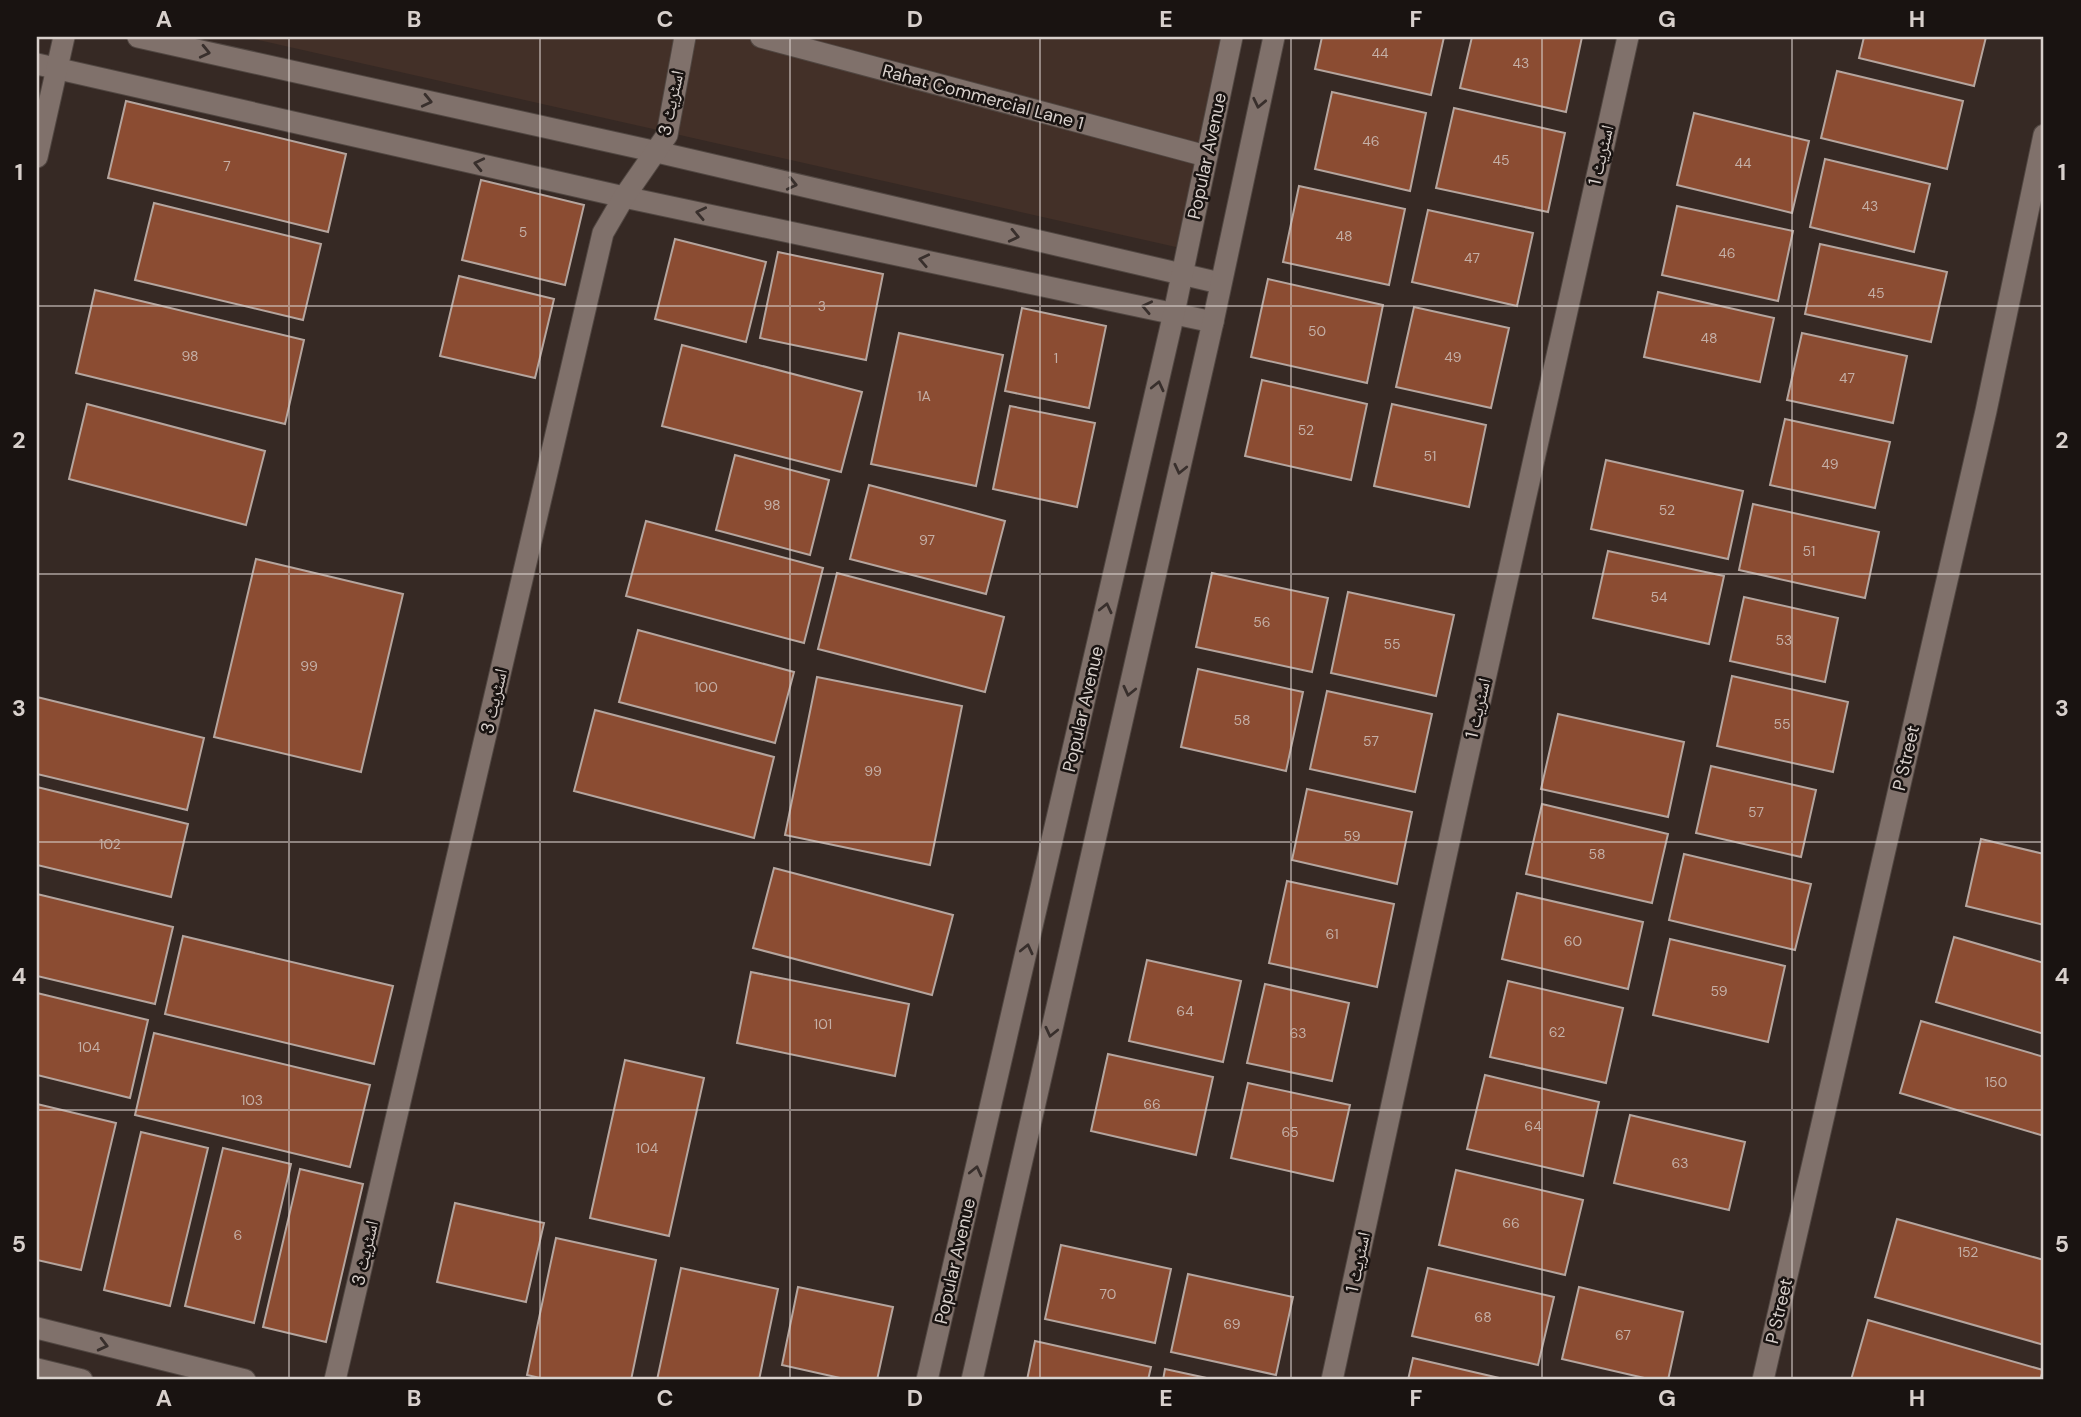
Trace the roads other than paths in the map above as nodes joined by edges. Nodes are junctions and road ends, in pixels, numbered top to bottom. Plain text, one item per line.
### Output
1 (64, 37) edge
2 (138, 37) edge
3 (685, 37) edge
4 (761, 37) edge
5 (1233, 37) edge
6 (1274, 37) edge
7 (1628, 37) edge
8 (47, 67) edge
9 (2044, 135) edge
10 (657, 152) junction
11 (1206, 156) junction
12 (37, 157) edge
13 (624, 197) junction
14 (1182, 275) junction
15 (1220, 283) junction
16 (1174, 313) junction
17 (1213, 322) junction
18 (37, 1328) edge
19 (37, 1369) edge
20 (82, 1380) edge
21 (245, 1380) edge
22 (335, 1380) edge
23 (927, 1380) edge
24 (972, 1380) edge
25 (1332, 1380) edge
26 (1763, 1380) edge

1 - 8 street
2 -> 10 street
3 - 10 street, اسٹریٹ 3
4 - 11 street, Rahat Commercial Lane 1
5 - 11 street, Popular Avenue
6 -> 15 street
7 - 25 street, اسٹریٹ 1
8 - 12 street
13 -> 8 street
9 - 26 street, P Street
10 - 13 street, اسٹریٹ 3
10 -> 14 street
11 - 14 street, Popular Avenue
16 -> 13 street
13 - 22 street, اسٹریٹ 3
14 - 15 street
14 - 16 street, Popular Avenue
15 - 17 street
16 - 17 street
23 -> 16 street, Popular Avenue
17 -> 24 street
18 -> 21 street
19 - 20 street

